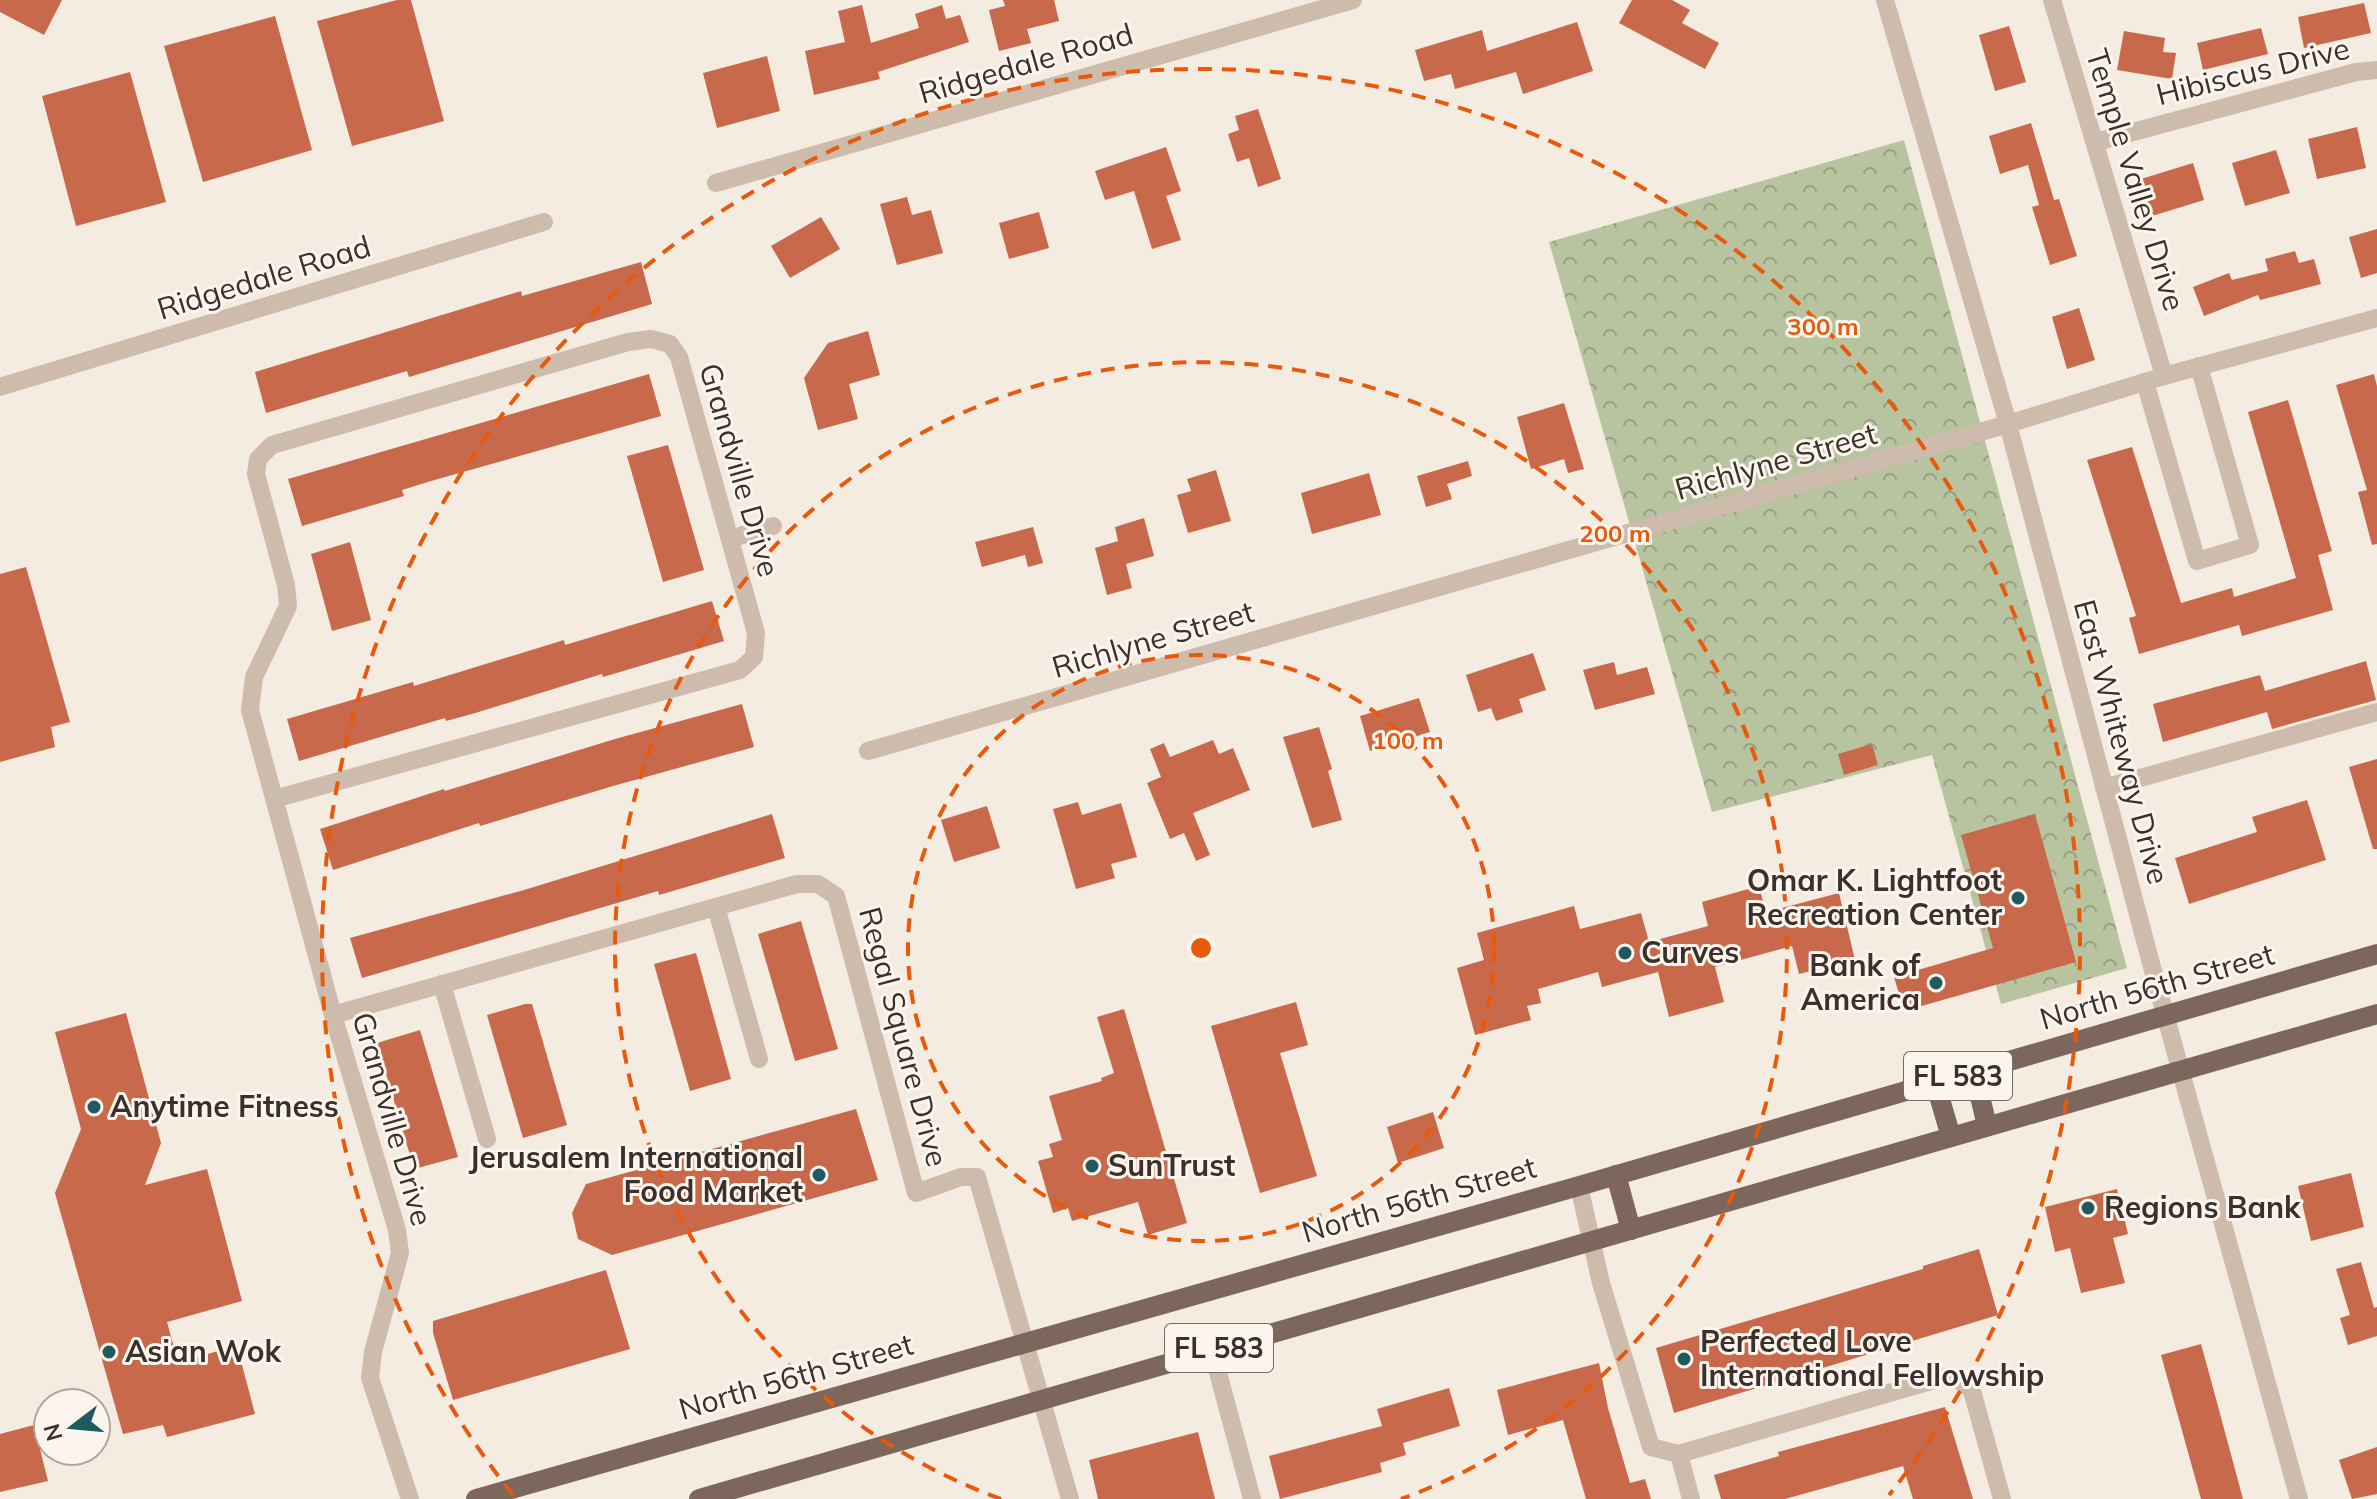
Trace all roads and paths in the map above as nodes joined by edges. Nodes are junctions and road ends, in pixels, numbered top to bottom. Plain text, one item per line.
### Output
1 (1353, 0) edge
2 (1885, 0) edge
3 (2052, 0) edge
4 (2377, 70) edge
5 (2096, 142) junction
6 (716, 183) dead end
7 (544, 222) dead end
8 (2377, 318) edge
9 (2199, 366) junction
10 (2164, 376) junction
11 (2145, 382) junction
12 (0, 387) edge
13 (2008, 424) junction
14 (773, 526) dead end
15 (730, 539) junction
16 (2377, 712) edge
17 (868, 751) dead end
18 (2104, 788) junction
19 (274, 799) junction
20 (716, 907) junction
21 (2377, 954) edge
22 (442, 984) junction
23 (2377, 1014) edge
24 (333, 1015) junction
25 (2166, 1016) junction
26 (759, 1059) dead end
27 (2181, 1070) junction
28 (1974, 1071) junction
29 (1935, 1082) junction
30 (1987, 1126) junction
31 (1951, 1137) junction
32 (487, 1139) dead end
33 (1616, 1175) junction
34 (1579, 1186) junction
35 (1631, 1230) junction
36 (1592, 1241) junction
37 (1024, 1343) junction
38 (1212, 1350) junction
39 (1041, 1399) junction
40 (1679, 1454) junction
41 (410, 1499) edge
42 (476, 1499) edge
43 (699, 1499) edge
44 (1070, 1499) edge
45 (1252, 1499) edge
46 (1691, 1499) edge
47 (2002, 1499) edge
48 (2299, 1499) edge

1 - 6 street, Ridgedale Road
2 - 13 street, East Whiteway Drive
3 - 5 street, Temple Valley Drive
4 - 5 street, Hibiscus Drive
5 - 10 street, Temple Valley Drive
7 - 12 street, Ridgedale Road
8 - 9 street, Richlyne Street
9 - 10 street, Richlyne Street
9 - 11 street
10 - 11 street, Richlyne Street
11 - 13 street, Richlyne Street
13 - 17 street, Richlyne Street
13 - 18 street, East Whiteway Drive
14 - 15 street
15 - 19 street, Grandville Drive
15 - 19 street, Grandville Drive
16 - 18 street
18 - 25 street, East Whiteway Drive
19 - 24 street, Grandville Drive
20 - 22 street, Regal Square Drive
20 - 26 street
20 - 37 street, Regal Square Drive
21 - 25 main road, North 56th Street / FL 583
22 - 24 street, Regal Square Drive
22 - 32 street
23 - 27 main road, FL 583
24 - 41 street, Grandville Drive
25 - 27 street, East Whiteway Drive
25 - 28 main road, North 56th Street / FL 583
27 - 30 main road, FL 583
27 - 48 street, East Whiteway Drive
28 - 29 main road, North 56th Street / FL 583
28 - 30 main road
29 - 31 main road
29 - 33 main road, North 56th Street / FL 583
30 - 31 main road, FL 583
31 - 35 main road, FL 583
33 - 34 main road, North 56th Street / FL 583
33 - 35 main road
34 - 36 street
34 - 37 main road, North 56th Street / FL 583
35 - 36 main road, FL 583
36 - 38 main road, FL 583
36 - 40 street
37 - 39 street
37 - 42 main road, North 56th Street / FL 583
38 - 39 main road, FL 583
38 - 45 street
39 - 43 main road, FL 583
39 - 44 street
40 - 46 street
40 - 47 street

